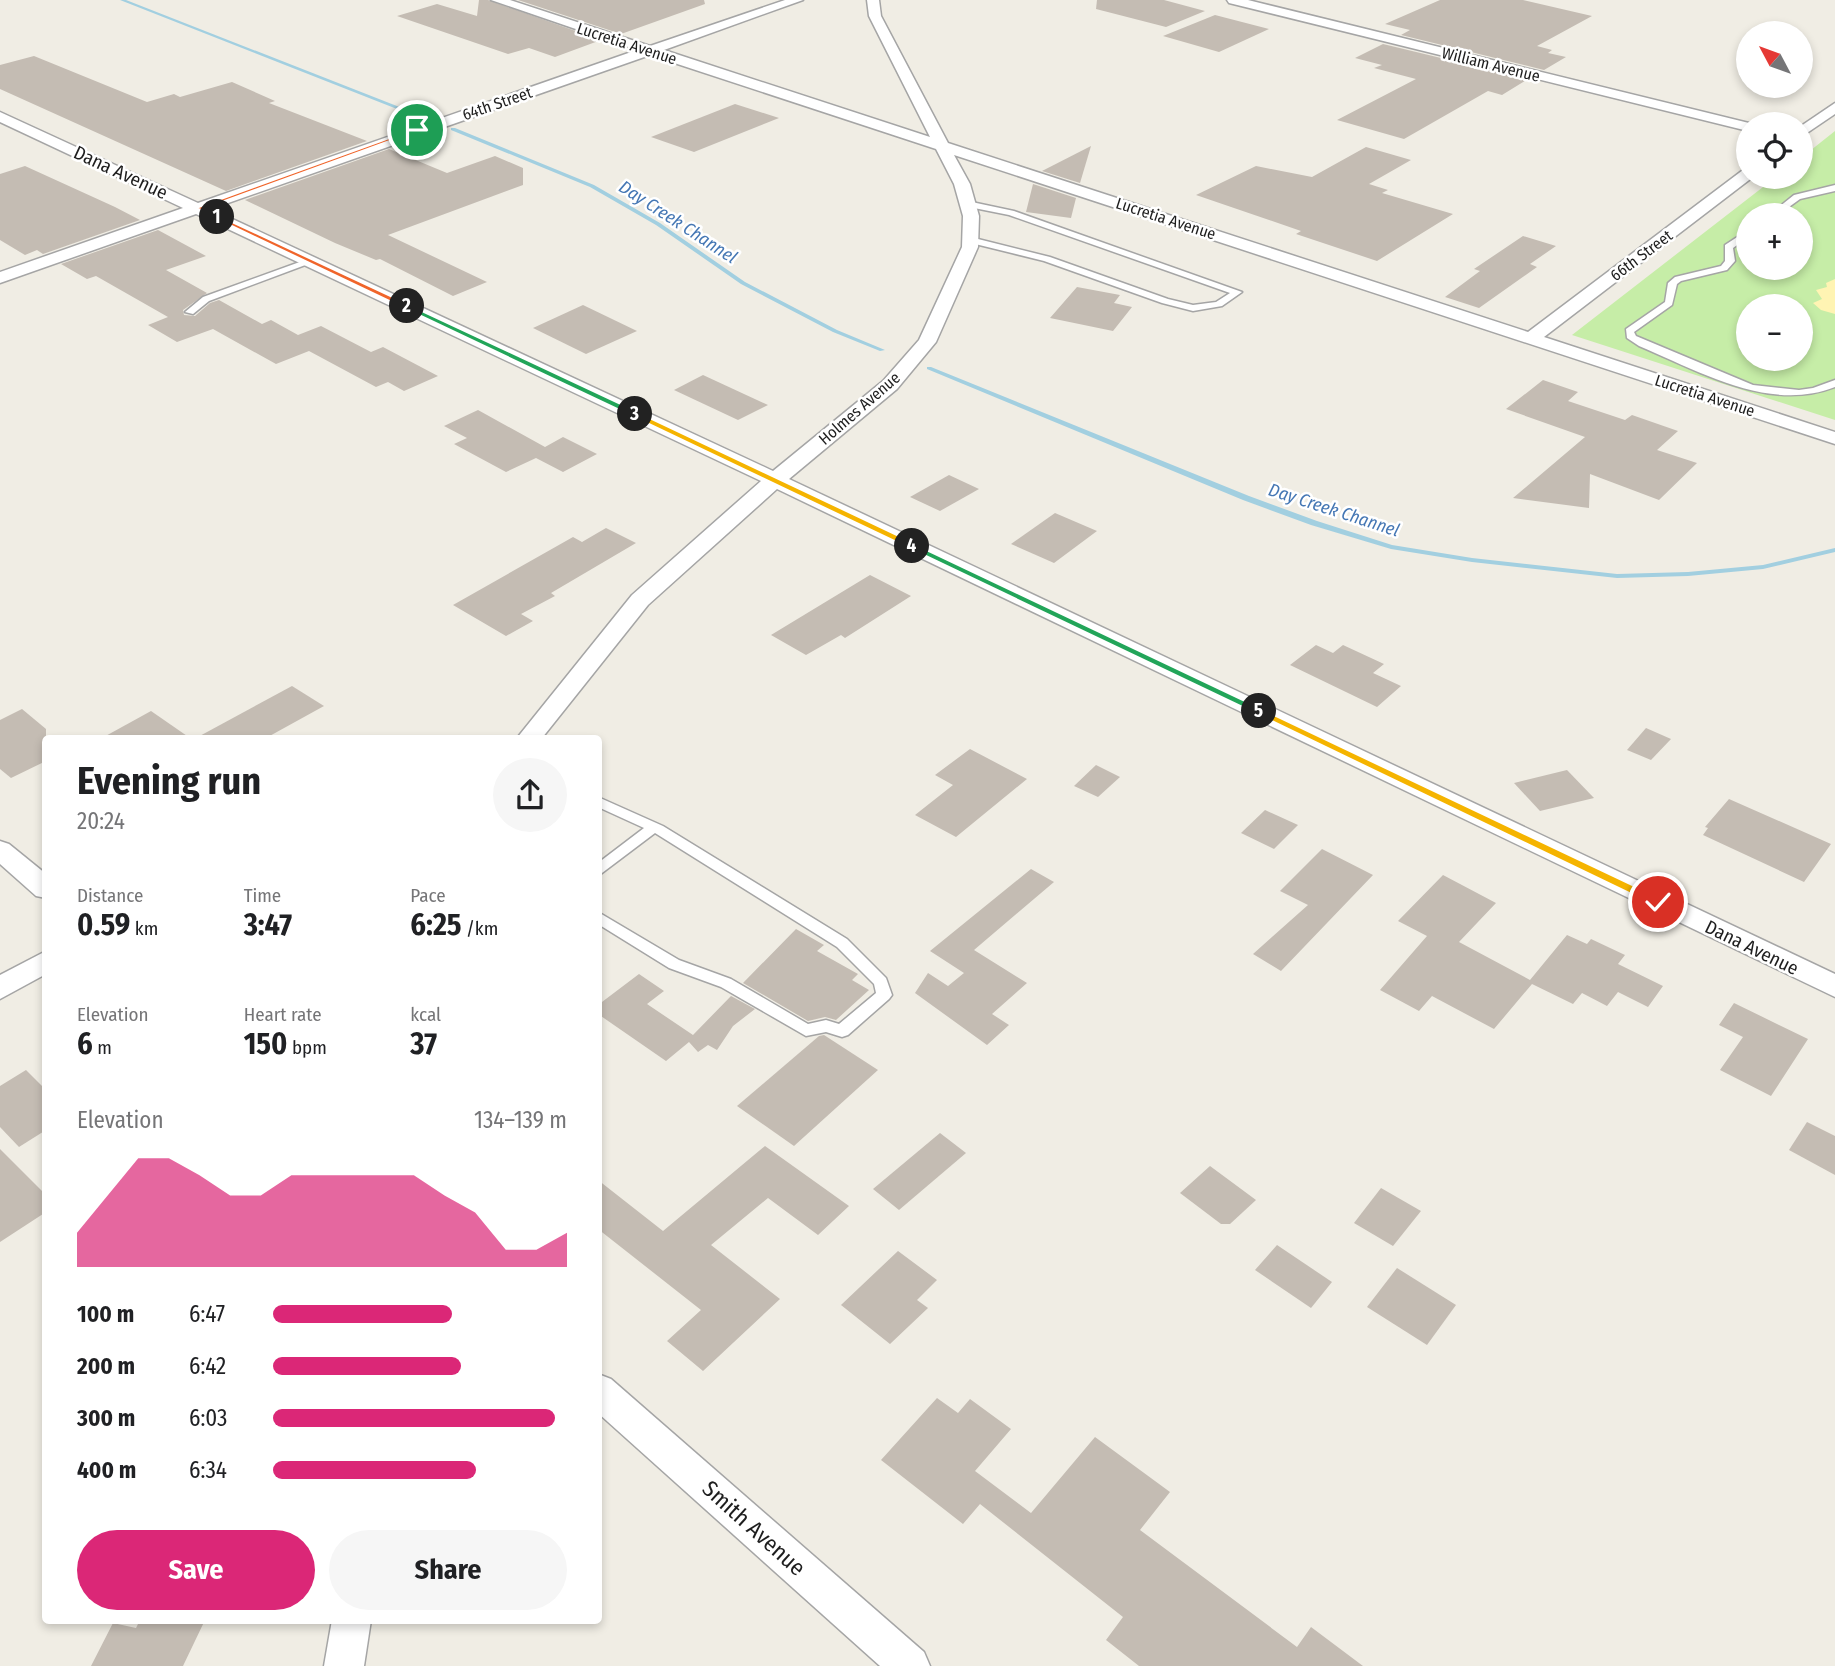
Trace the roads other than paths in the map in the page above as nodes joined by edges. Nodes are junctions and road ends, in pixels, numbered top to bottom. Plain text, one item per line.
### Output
1 (497, 0) edge
2 (797, 0) edge
3 (873, 0) edge
4 (1233, 0) edge
5 (652, 51) junction
6 (1835, 107) edge
7 (0, 116) edge
8 (1736, 124) edge
9 (1813, 124) edge
10 (417, 130) joint
11 (943, 145) junction
12 (1736, 182) edge
13 (1835, 188) edge
14 (1789, 203) edge
15 (967, 204) junction
16 (199, 208) junction
17 (970, 240) junction
18 (1736, 241) edge
19 (311, 261) junction
20 (0, 278) edge
21 (190, 312) dead end
22 (1533, 337) junction
23 (1835, 383) edge
24 (1835, 438) edge
25 (775, 480) junction
26 (531, 735) edge
27 (602, 803) edge
28 (653, 827) junction
29 (0, 850) edge
30 (602, 868) edge
31 (42, 886) edge
32 (602, 919) edge
33 (42, 963) edge
34 (1835, 986) edge
35 (0, 988) edge
36 (602, 1394) edge
37 (351, 1624) edge
38 (344, 1666) edge
39 (910, 1666) edge

1 - 5 street, Lucretia Avenue
2 - 5 street, 64th Street
3 - 11 street, Holmes Avenue
4 - 8 street, William Avenue
5 - 10 street, 64th Street
5 - 11 street, Lucretia Avenue
6 - 9 street
7 - 16 street, Dana Avenue
10 - 16 street, 64th Street
11 - 15 street, Holmes Avenue
11 - 22 street, Lucretia Avenue
12 - 22 street, 66th Street
13 - 14 lane
15 - 17 street, Holmes Avenue
15 - 17 lane
16 - 19 street, Dana Avenue
16 - 20 street, 64th Street
17 - 25 street, Holmes Avenue
18 - 23 lane
19 - 21 lane
19 - 25 street, Dana Avenue
22 - 24 street, Lucretia Avenue
25 - 26 street, Holmes Avenue
25 - 34 street, Dana Avenue
27 - 28 lane
28 - 30 lane
28 - 32 lane
29 - 31 street
33 - 35 street
36 - 39 street, Smith Avenue
37 - 38 street

